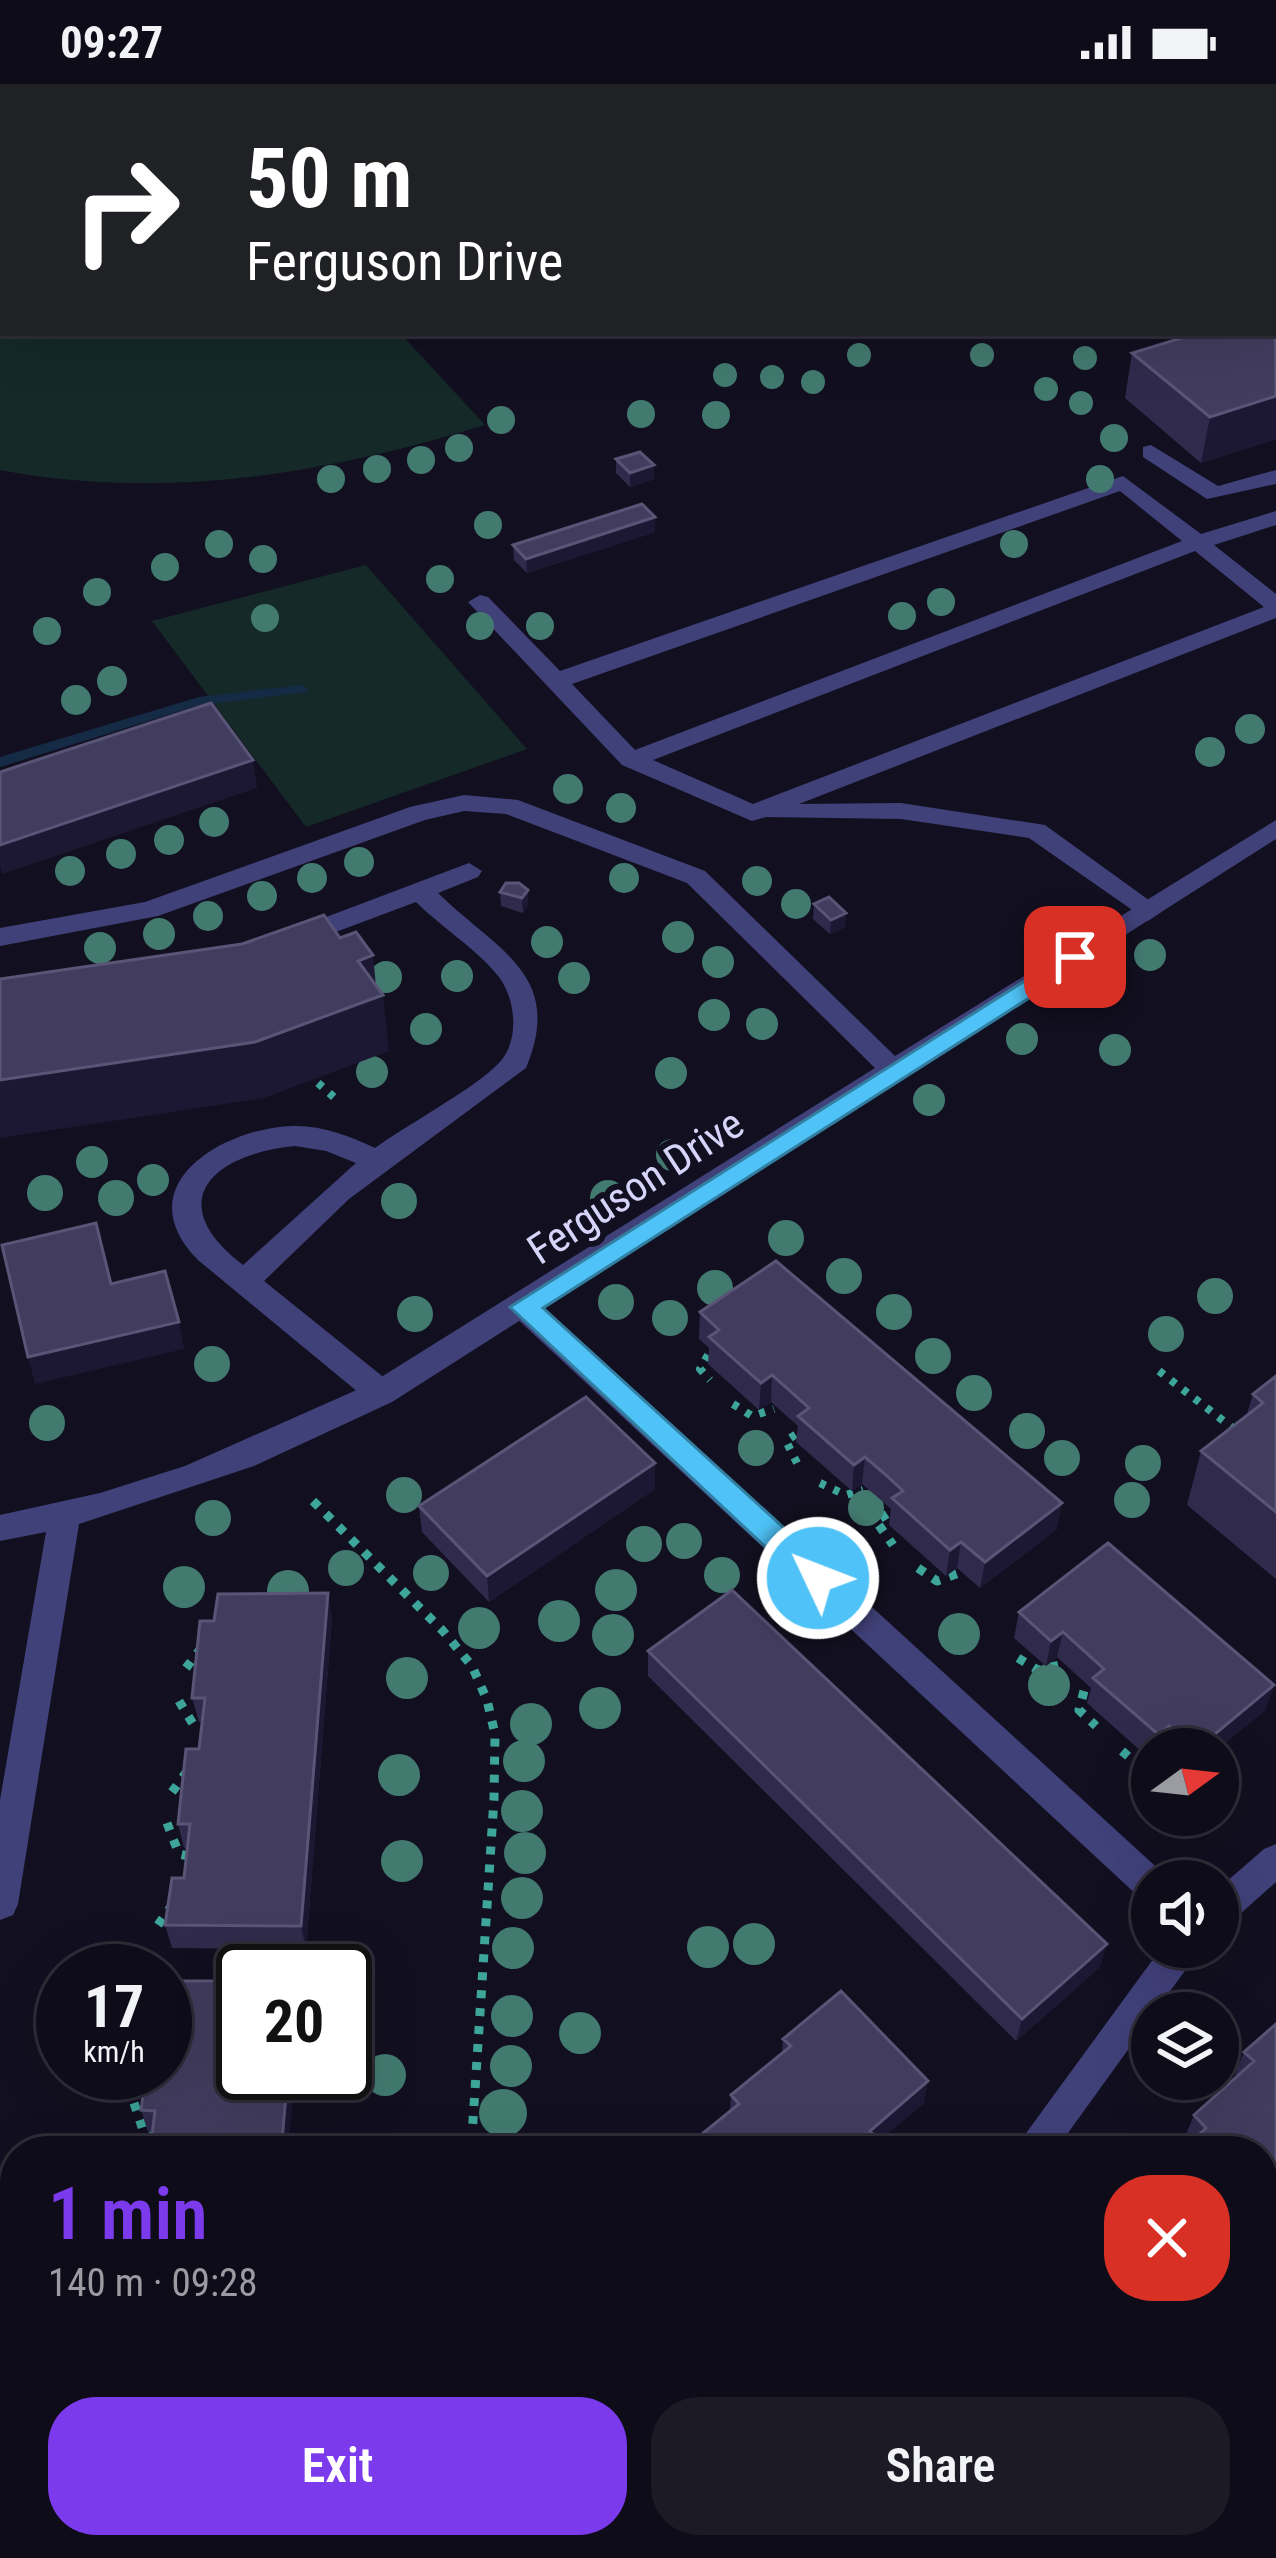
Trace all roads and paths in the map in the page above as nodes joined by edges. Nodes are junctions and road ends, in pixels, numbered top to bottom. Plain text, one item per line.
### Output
1 (1151, 452) dead end
2 (1276, 477) edge
3 (1276, 518) edge
4 (1198, 542) junction
5 (480, 602) dead end
6 (1276, 607) edge
7 (556, 681) junction
8 (631, 760) junction
9 (752, 813) junction
10 (1276, 828) edge
11 (469, 872) dead end
12 (420, 891) junction
13 (1148, 912) junction
14 (0, 937) edge
15 (265, 950) edge
16 (893, 1070) junction
17 (375, 1160) junction
18 (244, 1282) junction
19 (524, 1307) junction
20 (708, 1355) edge
21 (1159, 1371) dead end
22 (710, 1380) dead end
23 (382, 1393) junction
24 (733, 1404) dead end
25 (774, 1409) edge
26 (1234, 1430) edge
27 (798, 1432) edge
28 (796, 1463) dead end
29 (820, 1483) dead end
30 (863, 1490) edge
31 (313, 1501) dead end
32 (887, 1514) edge
33 (64, 1517) junction
34 (0, 1528) edge
35 (892, 1545) dead end
36 (918, 1568) dead end
37 (959, 1573) edge
38 (214, 1642) edge
39 (1018, 1658) dead end
40 (1060, 1665) edge
41 (186, 1668) dead end
42 (1084, 1691) dead end
43 (179, 1702) dead end
44 (1096, 1726) dead end
45 (203, 1728) edge
46 (1121, 1750) dead end
47 (1131, 1759) edge
48 (200, 1764) edge
49 (172, 1792) dead end
50 (167, 1823) dead end
51 (189, 1856) edge
52 (1276, 1860) edge
53 (1131, 1867) edge
54 (1239, 1892) edge
55 (186, 1894) edge
56 (0, 1904) edge
57 (158, 1925) dead end
58 (1168, 1968) edge
59 (134, 2103) dead end
60 (151, 2136) edge
61 (472, 2136) edge
62 (1043, 2136) edge

1 - 2 street
3 - 4 street
4 - 6 street
4 - 7 street
4 - 8 street
5 - 7 street
6 - 9 street
7 - 8 street
8 - 9 street
9 - 13 street
10 - 13 street, Ferguson Drive
11 - 12 street
12 - 15 street
12 - 17 street
13 - 16 street, Ferguson Drive
14 - 16 street
16 - 19 street, Ferguson Drive
17 - 18 street
17 - 18 street
18 - 23 street
19 - 23 street, Ferguson Drive
19 - 53 street
20 - 22 path
21 - 26 path
23 - 33 street, Ferguson Drive
24 - 25 path
27 - 28 path
29 - 30 path
31 - 61 path
32 - 35 path
33 - 34 street, Ferguson Drive
33 - 56 street
36 - 37 path
38 - 41 path
39 - 40 path
42 - 44 path
43 - 45 path
46 - 47 path
48 - 49 path
50 - 51 path
52 - 54 street
55 - 57 path
58 - 62 street
59 - 60 path

